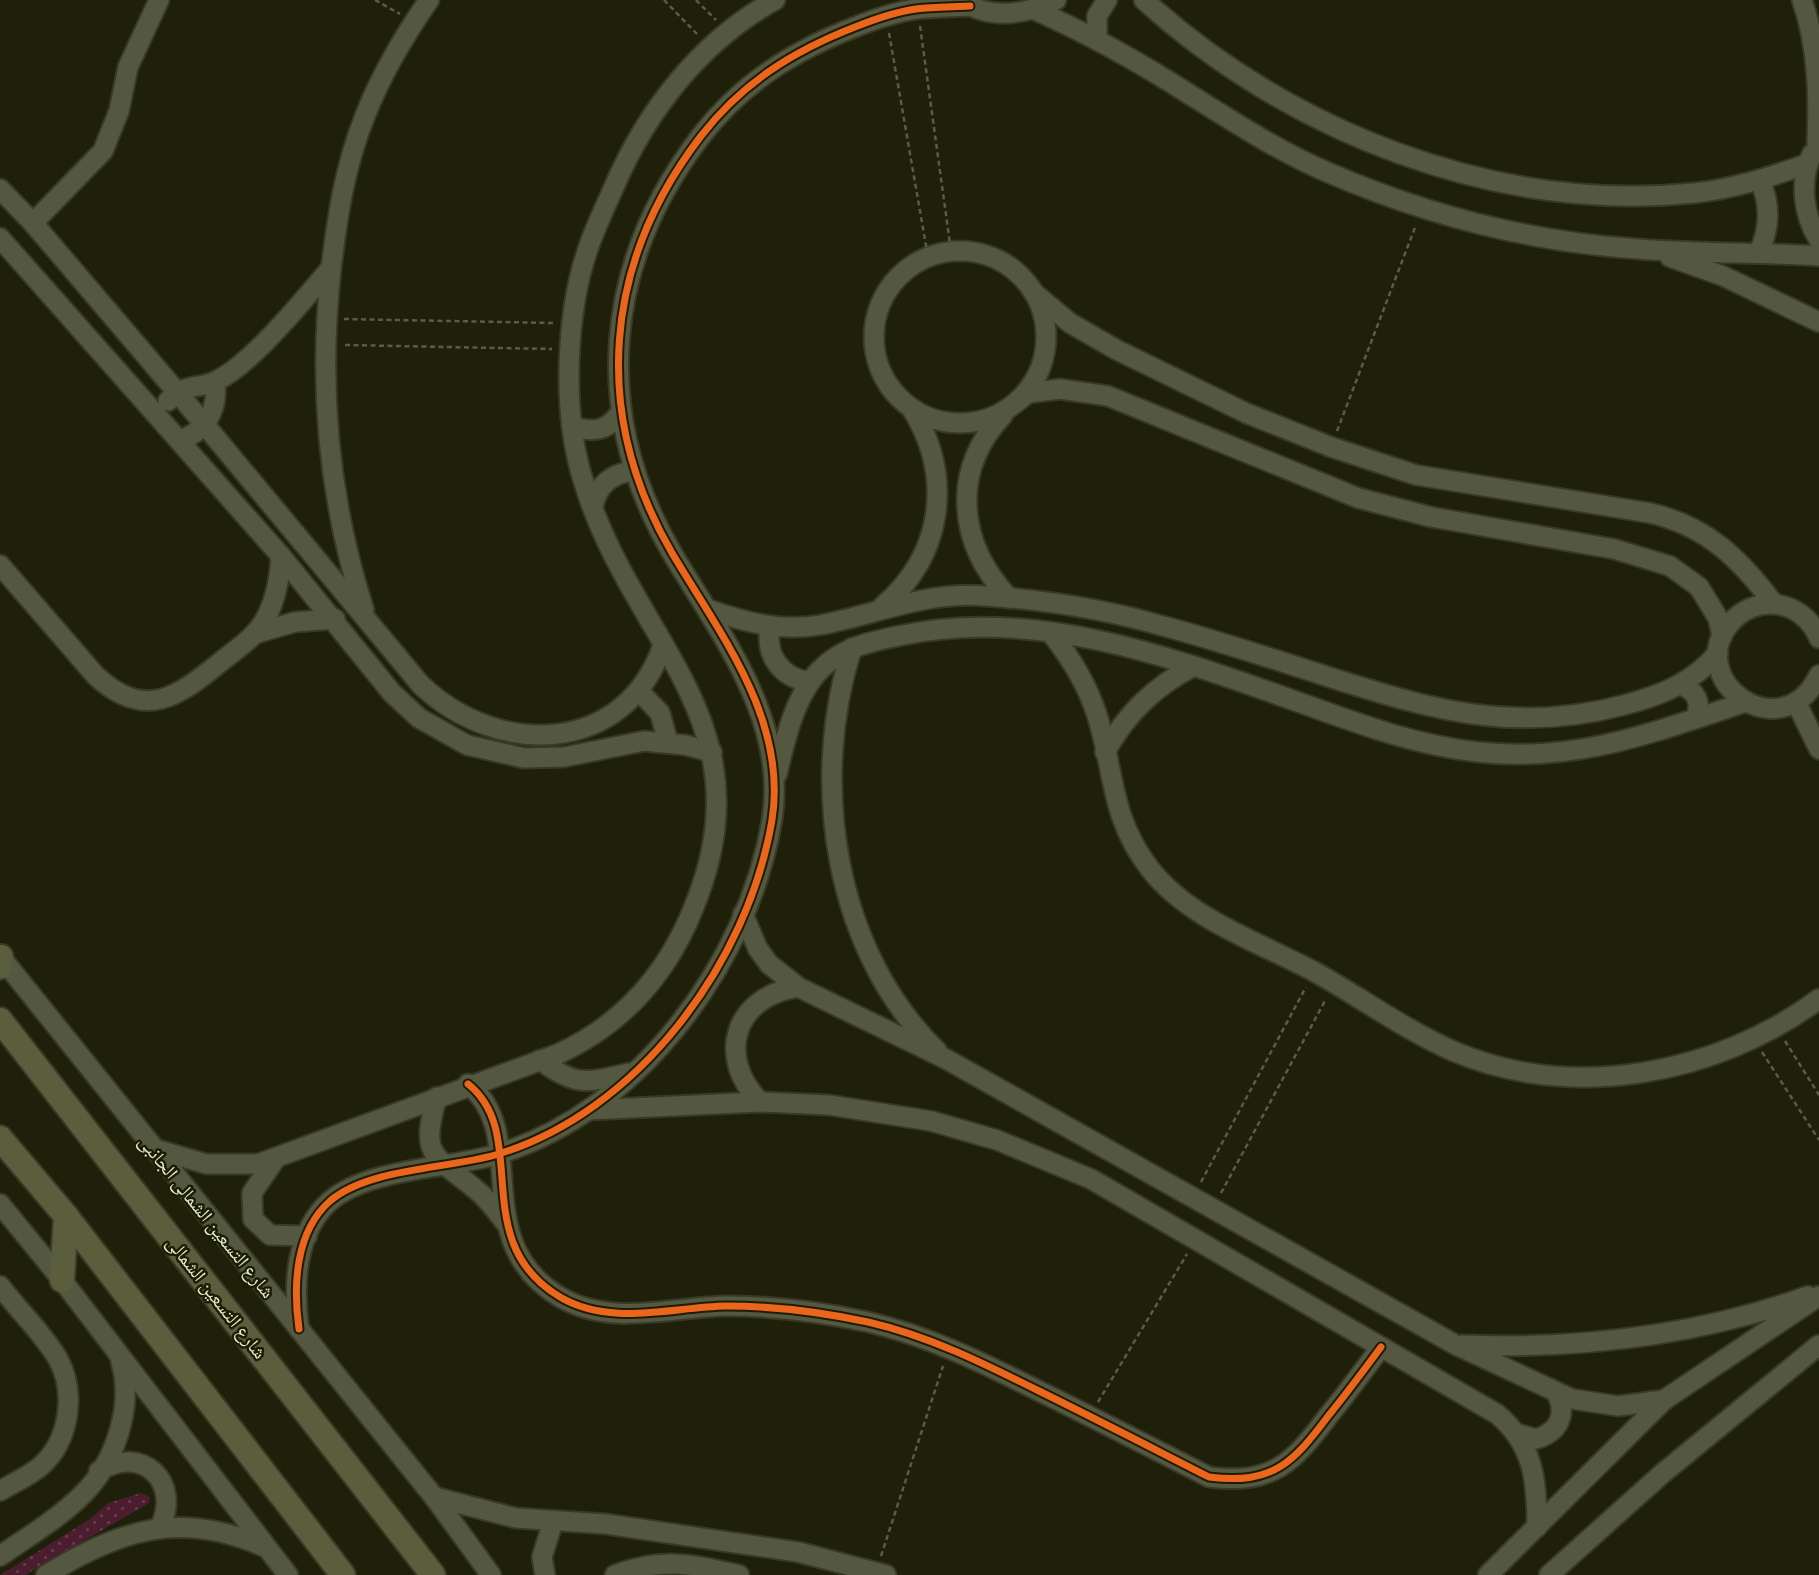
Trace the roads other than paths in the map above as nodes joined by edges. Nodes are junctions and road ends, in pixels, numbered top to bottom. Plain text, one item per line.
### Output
1 (159, 0) edge
2 (429, 0) edge
3 (775, 0) edge
4 (1056, 0) edge
5 (1107, 0) edge
6 (1144, 0) edge
7 (1802, 0) edge
8 (966, 3) edge
9 (748, 9) edge
10 (901, 9) edge
11 (1035, 10) junction
12 (1097, 39) junction
13 (1818, 74) edge
14 (1818, 142) edge
15 (1807, 164) junction
16 (1760, 181) junction
17 (0, 188) edge
18 (33, 223) junction
19 (0, 237) edge
20 (1819, 240) edge
21 (1639, 249) junction
22 (1759, 252) junction
23 (1819, 256) edge
24 (331, 268) junction
25 (1034, 293) junction
26 (1819, 321) edge
27 (215, 382) junction
28 (177, 393) junction
29 (1013, 405) junction
30 (912, 409) junction
31 (620, 413) junction
32 (158, 414) junction
33 (205, 425) junction
34 (572, 426) junction
35 (180, 440) junction
36 (634, 471) junction
37 (593, 507) junction
38 (281, 556) junction
39 (0, 565) edge
40 (1009, 598) junction
41 (1774, 604) junction
42 (880, 608) junction
43 (707, 609) junction
44 (1809, 614) edge
45 (335, 619) junction
46 (367, 620) junction
47 (770, 626) junction
48 (257, 633) junction
49 (1051, 633) junction
50 (1819, 638) edge
51 (1720, 644) junction
52 (663, 645) junction
53 (852, 648) junction
54 (1194, 666) junction
55 (1819, 675) edge
56 (809, 682) junction
57 (1681, 685) junction
58 (639, 691) junction
59 (1746, 702) junction
60 (1796, 702) junction
61 (1696, 718) junction
62 (668, 742) junction
63 (1819, 749) edge
64 (712, 751) junction
65 (1105, 752) junction
66 (775, 786) junction
67 (743, 914) junction
68 (0, 957) edge
69 (0, 967) edge
70 (798, 987) junction
71 (1819, 999) edge
72 (0, 1020) edge
73 (946, 1059) junction
74 (540, 1060) junction
75 (634, 1072) junction
76 (468, 1084) junction
77 (437, 1097) junction
78 (760, 1102) junction
79 (588, 1110) junction
80 (0, 1138) edge
81 (152, 1148) junction
82 (499, 1154) junction
83 (276, 1158) junction
84 (445, 1167) junction
85 (0, 1205) edge
86 (66, 1216) junction
87 (505, 1221) junction
88 (307, 1236) junction
89 (62, 1280) junction
90 (0, 1286) edge
91 (1819, 1294) edge
92 (299, 1329) junction
93 (1456, 1345) junction
94 (1819, 1345) edge
95 (1381, 1347) junction
96 (120, 1357) junction
97 (1557, 1394) junction
98 (1664, 1400) junction
99 (1518, 1434) junction
100 (99, 1471) junction
101 (0, 1491) edge
102 (434, 1497) junction
103 (554, 1522) junction
104 (160, 1527) junction
105 (1537, 1527) junction
106 (268, 1548) junction
107 (0, 1556) edge
108 (881, 1574) edge
109 (46, 1575) edge
110 (288, 1575) edge
111 (343, 1575) edge
112 (433, 1575) edge
113 (491, 1575) edge
114 (545, 1575) edge
115 (615, 1575) edge
116 (739, 1575) edge
117 (1488, 1575) edge
118 (1549, 1575) edge

1 - 18 street
2 - 24 street
3 - 9 street
4 - 11 street
5 - 12 street
6 - 16 street
7 - 13 street
8 - 10 street
8 - 11 street
9 - 34 street
10 - 31 street
11 - 12 street
12 - 21 street
13 - 14 street
14 - 15 street
15 - 16 street
15 - 20 street
16 - 22 street
17 - 18 street
18 - 28 street
19 - 32 street
21 - 22 street
21 - 26 street
22 - 23 street
24 - 27 street
24 - 46 street
25 - 29 street
25 - 30 street
25 - 41 street
27 - 28 street
27 - 33 street
28 - 32 street
28 - 33 street
29 - 30 street
29 - 40 street
29 - 51 street
30 - 42 street
31 - 34 street
31 - 36 street
32 - 35 street
33 - 35 street
33 - 46 street
34 - 37 street
35 - 38 street
36 - 37 street
36 - 43 street
37 - 52 street
38 - 45 street
38 - 48 street
39 - 48 street
40 - 42 street
40 - 57 street
41 - 44 street
41 - 51 street
42 - 47 street
43 - 47 street
43 - 66 street
44 - 50 street
45 - 48 street
45 - 62 street
46 - 58 street
47 - 56 street
49 - 53 street
49 - 54 street
49 - 65 street
51 - 57 street
51 - 59 street
52 - 58 street
52 - 64 street
53 - 56 street
53 - 73 street
54 - 61 street
54 - 65 street
55 - 60 street
56 - 66 street
57 - 61 street
58 - 62 street
59 - 60 street
59 - 61 street
60 - 63 street
62 - 64 street
64 - 74 street
65 - 71 street
66 - 67 street
67 - 70 street
67 - 75 street
68 - 69 main road
68 - 81 street, شارع التسعين الشمالى الجانبى
70 - 73 street
70 - 78 street
72 - 112 main road, شارع التسعين الشمالى
73 - 93 street
74 - 75 street
74 - 76 street
75 - 79 street
76 - 77 street
76 - 82 street
77 - 83 street
77 - 84 street
78 - 79 street
78 - 95 street
79 - 82 street
80 - 86 main road
81 - 83 street
81 - 92 street, شارع التسعين الشمالى الجانبى
82 - 84 street
82 - 87 street
83 - 88 street
84 - 87 street
84 - 88 street
85 - 89 street
86 - 89 main road
86 - 111 main road
87 - 95 street
88 - 92 street
89 - 96 street
90 - 101 street
91 - 93 street
91 - 98 street
92 - 102 street, شارع التسعين الشمالى الجانبى
93 - 97 street
94 - 118 street
95 - 99 street
96 - 100 street
96 - 106 street
97 - 98 street
97 - 99 street
98 - 105 street
99 - 105 street
100 - 104 street
100 - 107 street
102 - 103 street
102 - 113 street, شارع التسعين الشمالى الجانبى
103 - 108 street
103 - 114 street
104 - 106 street
104 - 109 street
105 - 117 street
106 - 110 street
115 - 116 street

